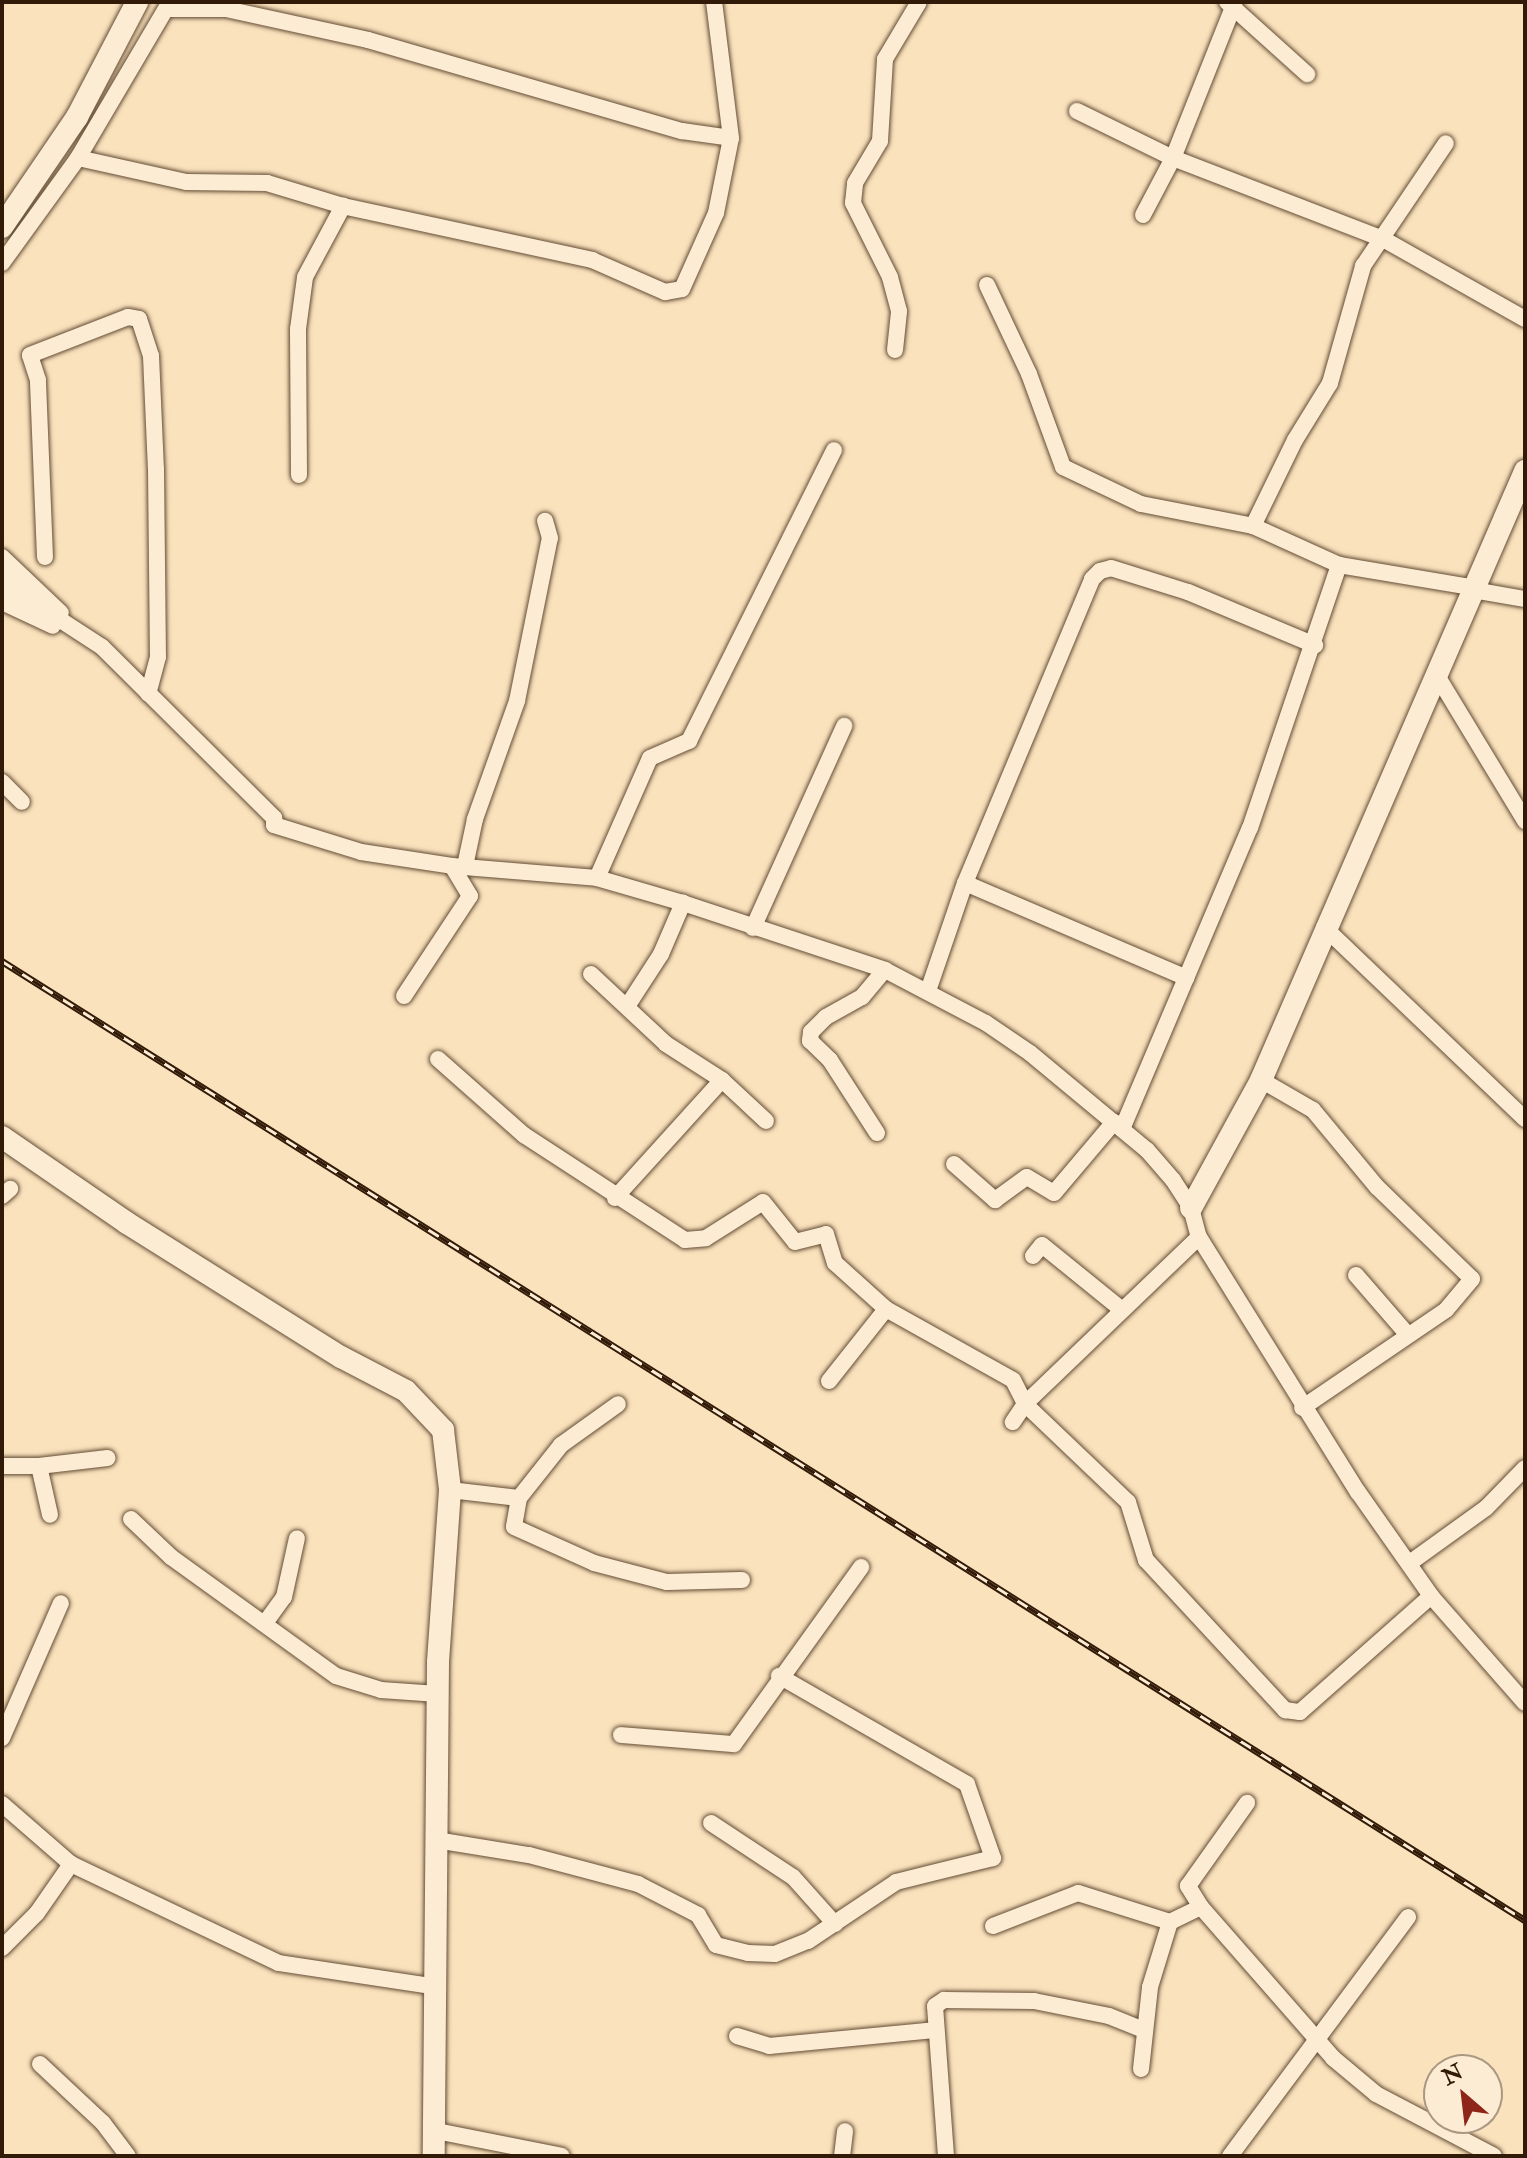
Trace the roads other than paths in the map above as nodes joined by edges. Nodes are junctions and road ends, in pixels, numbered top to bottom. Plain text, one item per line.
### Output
1 (137, 2) edge
2 (714, 2) edge
3 (919, 2) edge
4 (1231, 4) edge
5 (168, 5) edge
6 (1307, 74) dead end
7 (1077, 111) dead end
8 (731, 138) junction
9 (1446, 143) dead end
10 (78, 158) junction
11 (1173, 158) junction
12 (343, 206) junction
13 (1143, 215) dead end
14 (4, 220) edge
15 (1383, 239) junction
16 (2, 263) edge
17 (987, 285) dead end
18 (1525, 319) edge
19 (895, 350) dead end
20 (834, 450) dead end
21 (1525, 471) edge
22 (299, 475) dead end
23 (545, 521) dead end
24 (1253, 526) junction
25 (2, 557) edge
26 (45, 557) dead end
27 (1339, 565) junction
28 (1472, 589) junction
29 (6, 590) edge
30 (1525, 599) edge
31 (1315, 645) junction
32 (102, 647) junction
33 (1436, 674) junction
34 (148, 694) junction
35 (844, 726) dead end
36 (2, 782) edge
37 (22, 802) dead end
38 (1525, 821) edge
39 (459, 866) junction
40 (597, 878) junction
41 (965, 883) junction
42 (683, 903) junction
43 (1324, 927) junction
44 (753, 928) junction
45 (885, 970) junction
46 (591, 974) dead end
47 (1187, 978) junction
48 (928, 991) junction
49 (404, 996) dead end
50 (628, 1005) junction
51 (438, 1059) dead end
52 (722, 1080) junction
53 (1261, 1080) junction
54 (1525, 1119) edge
55 (766, 1121) dead end
56 (1118, 1125) junction
57 (877, 1133) dead end
58 (2, 1137) edge
59 (954, 1164) dead end
60 (615, 1198) junction
61 (1191, 1208) junction
62 (1199, 1237) junction
63 (1033, 1256) dead end
64 (1356, 1275) dead end
65 (886, 1309) junction
66 (1121, 1309) junction
67 (1408, 1335) junction
68 (829, 1381) dead end
69 (618, 1404) dead end
70 (1025, 1404) junction
71 (1302, 1408) junction
72 (1013, 1422) dead end
73 (108, 1458) dead end
74 (2, 1466) edge
75 (39, 1466) junction
76 (1525, 1468) edge
77 (450, 1490) junction
78 (519, 1498) junction
79 (50, 1515) dead end
80 (131, 1519) dead end
81 (297, 1538) dead end
82 (1411, 1562) junction
83 (861, 1567) dead end
84 (742, 1580) dead end
85 (1431, 1596) junction
86 (61, 1603) dead end
87 (265, 1623) junction
88 (779, 1676) junction
89 (438, 1694) junction
90 (1525, 1703) edge
91 (621, 1735) dead end
92 (2, 1738) edge
93 (1247, 1803) dead end
94 (2, 1804) edge
95 (711, 1823) dead end
96 (436, 1840) junction
97 (71, 1864) junction
98 (1201, 1907) junction
99 (1408, 1917) dead end
100 (1170, 1922) junction
101 (835, 1924) junction
102 (993, 1926) dead end
103 (2, 1948) edge
104 (437, 1987) junction
105 (1142, 2029) junction
106 (934, 2030) junction
107 (737, 2036) dead end
108 (1316, 2039) junction
109 (40, 2064) dead end
110 (1141, 2069) dead end
111 (436, 2131) junction
112 (845, 2131) dead end
113 (128, 2156) edge
114 (434, 2156) edge
115 (562, 2156) edge
116 (842, 2156) edge
117 (946, 2156) edge
118 (1230, 2156) edge
119 (1494, 2156) edge

1 - 14 street
2 - 8 street
3 - 19 street
4 - 6 street
4 - 11 street
5 - 8 street
5 - 10 street
7 - 11 street
8 - 12 street
9 - 15 street
10 - 12 street
10 - 16 street
11 - 13 street
11 - 15 street
12 - 22 street
15 - 18 street
15 - 24 street
17 - 24 street
20 - 40 street
21 - 28 street
23 - 39 street
24 - 27 street
25 - 32 street
26 - 34 street
27 - 28 street
27 - 31 street
28 - 30 street
28 - 33 street
29 - 32 street
31 - 41 street
31 - 47 street
32 - 34 street
33 - 38 street
33 - 43 street
34 - 39 street
35 - 44 street
36 - 37 street
39 - 40 street
39 - 49 street
40 - 42 street
41 - 47 street
41 - 48 street
42 - 44 street
42 - 50 street
43 - 53 street
43 - 54 street
44 - 45 street
45 - 48 street
45 - 57 street
46 - 50 street
47 - 56 street
48 - 56 street
50 - 52 street
51 - 60 street
52 - 55 street
52 - 60 street
53 - 61 street
53 - 67 street
56 - 59 street
56 - 61 street
58 - 77 street
60 - 65 street
61 - 62 street
62 - 66 street
62 - 71 street
63 - 66 street
64 - 67 street
65 - 68 street
65 - 70 street
66 - 70 street
67 - 71 street
69 - 78 street
70 - 72 street
70 - 85 street
71 - 82 street
73 - 75 street
74 - 75 street
75 - 79 street
76 - 82 street
77 - 78 street
77 - 89 street
78 - 84 street
80 - 87 street
81 - 87 street
82 - 85 street
83 - 88 street
85 - 90 street
86 - 92 street
87 - 89 street
88 - 91 street
88 - 101 street
89 - 96 street
93 - 98 street
94 - 97 street
95 - 101 street
96 - 101 street
96 - 104 street
97 - 103 street
97 - 104 street
98 - 100 street
98 - 108 street
99 - 108 street
100 - 102 street
100 - 105 street
104 - 111 street
105 - 106 street
105 - 110 street
106 - 107 street
106 - 117 street
108 - 118 street
108 - 119 street
109 - 113 street
111 - 114 street
111 - 115 street
112 - 116 street

